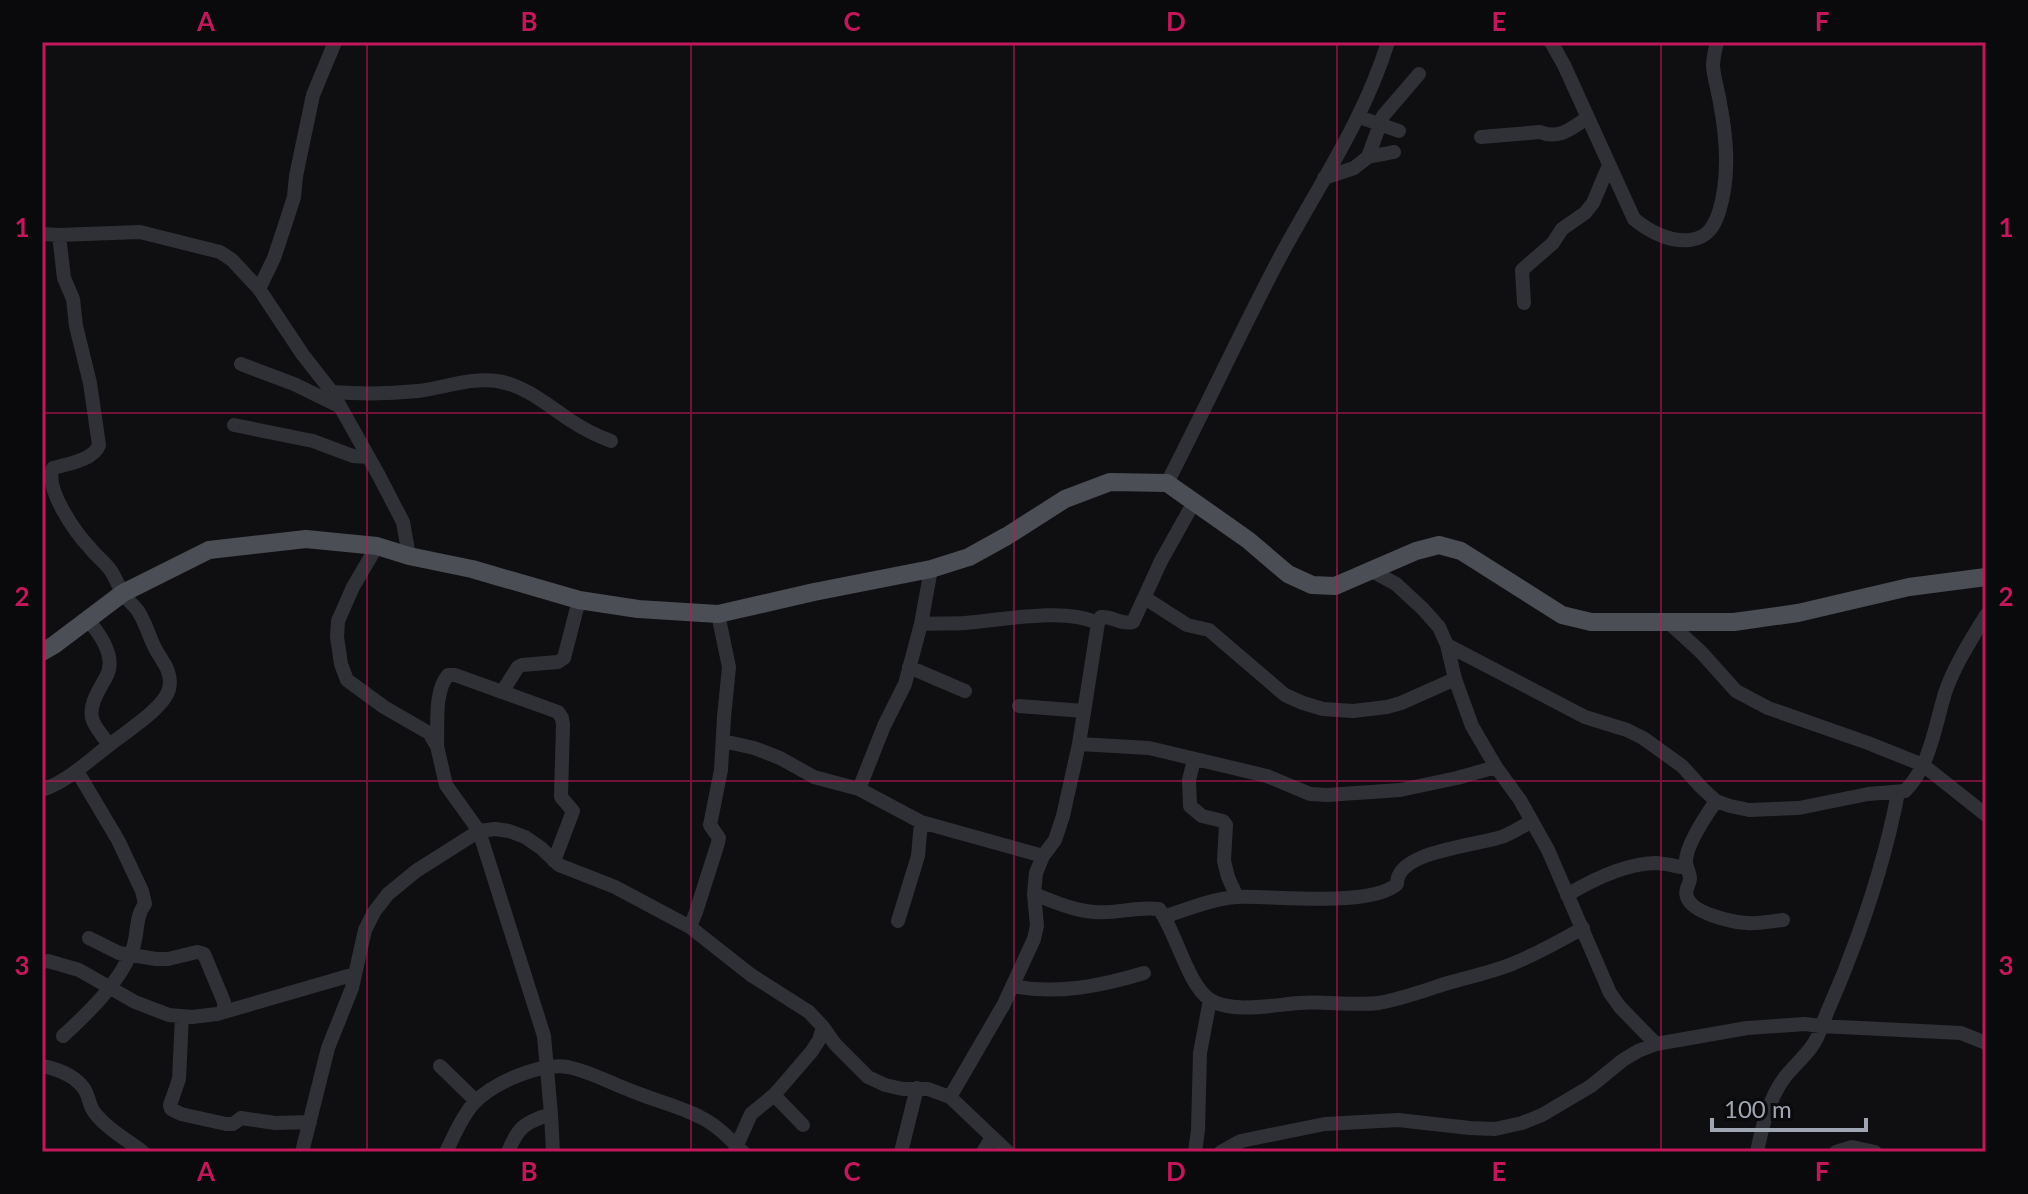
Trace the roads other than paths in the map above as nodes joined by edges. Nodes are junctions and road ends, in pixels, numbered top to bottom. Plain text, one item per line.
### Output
1 (335, 42) edge
2 (1388, 42) edge
3 (1551, 42) edge
4 (1717, 42) edge
5 (1419, 74) dead end
6 (1359, 117) junction
7 (1587, 118) junction
8 (1380, 124) junction
9 (1399, 131) dead end
10 (1481, 137) dead end
11 (1394, 152) dead end
12 (1368, 157) junction
13 (1609, 165) junction
14 (1324, 178) junction
15 (42, 234) edge
16 (59, 235) junction
17 (259, 289) junction
18 (1524, 303) dead end
19 (241, 364) dead end
20 (336, 399) junction
21 (234, 425) dead end
22 (611, 441) dead end
23 (368, 457) junction
24 (46, 479) edge
25 (1167, 483) junction
26 (1194, 502) junction
27 (377, 546) junction
28 (409, 556) junction
29 (931, 569) junction
30 (1372, 571) junction
31 (1986, 577) edge
32 (123, 593) junction
33 (1145, 598) junction
34 (579, 600) junction
35 (718, 614) junction
36 (1986, 615) edge
37 (88, 620) junction
38 (1668, 622) junction
39 (1098, 623) junction
40 (921, 624) junction
41 (1447, 645) junction
42 (42, 652) edge
43 (909, 667) junction
44 (1455, 679) junction
45 (965, 691) dead end
46 (502, 692) junction
47 (1019, 706) dead end
48 (1084, 711) junction
49 (723, 741) junction
50 (1079, 744) junction
51 (109, 745) junction
52 (437, 746) junction
53 (1194, 760) junction
54 (1923, 765) junction
55 (1496, 767) junction
56 (77, 771) junction
57 (859, 789) junction
58 (42, 790) edge
59 (1898, 793) junction
60 (1716, 801) junction
61 (1986, 815) edge
62 (1532, 821) junction
63 (921, 822) junction
64 (479, 831) junction
65 (1043, 856) junction
66 (554, 861) junction
67 (1686, 863) junction
68 (1034, 894) junction
69 (1567, 895) junction
70 (1237, 897) junction
71 (1164, 917) junction
72 (1783, 920) dead end
73 (898, 921) dead end
74 (690, 927) junction
75 (1583, 928) junction
76 (89, 938) dead end
77 (131, 955) junction
78 (42, 962) edge
79 (1144, 973) dead end
80 (355, 974) junction
81 (1012, 986) junction
82 (108, 988) junction
83 (1210, 1000) junction
84 (224, 1012) junction
85 (182, 1016) junction
86 (1820, 1026) junction
87 (823, 1027) junction
88 (63, 1036) dead end
89 (1986, 1043) edge
90 (1656, 1044) junction
91 (42, 1066) edge
92 (440, 1066) dead end
93 (546, 1066) junction
94 (917, 1088) junction
95 (774, 1095) junction
96 (950, 1097) junction
97 (476, 1101) junction
98 (551, 1114) junction
99 (310, 1122) junction
100 (803, 1125) dead end
101 (992, 1137) junction
102 (738, 1150) edge
103 (143, 1152) edge
104 (302, 1152) edge
105 (446, 1152) edge
106 (508, 1152) edge
107 (553, 1152) edge
108 (901, 1152) edge
109 (983, 1152) edge
110 (1008, 1152) edge
111 (1195, 1152) edge
112 (1221, 1152) edge
113 (1757, 1152) edge
114 (1836, 1152) edge
115 (1875, 1152) edge

1 - 17 street
2 - 6 street
3 - 7 street
4 - 13 street
5 - 8 street
6 - 8 street
6 - 14 street
7 - 10 street
7 - 13 street
8 - 9 street
8 - 12 street
11 - 12 street
12 - 14 street
13 - 18 street
14 - 25 street
15 - 16 street
16 - 17 street
16 - 24 street
17 - 20 street
19 - 20 street
20 - 22 street
20 - 23 street
21 - 23 street
23 - 28 street
24 - 32 street
25 - 26 main road
25 - 29 main road
26 - 30 main road
26 - 33 street
27 - 28 main road
27 - 32 main road
27 - 52 street
28 - 34 main road
29 - 35 main road
29 - 40 street
30 - 38 main road
30 - 41 street
31 - 38 main road
32 - 37 main road
32 - 51 street
33 - 39 street
33 - 44 street
34 - 35 main road
34 - 46 street
35 - 49 street
36 - 54 street
37 - 42 main road
37 - 51 street
38 - 54 street
39 - 40 street
39 - 48 street
40 - 43 street
41 - 44 street
41 - 60 street
43 - 45 street
43 - 57 street
44 - 55 street
46 - 52 street
46 - 66 street
47 - 48 street
48 - 50 street
49 - 57 street
49 - 74 street
50 - 53 street
50 - 65 street
51 - 56 street
52 - 64 street
53 - 55 street
53 - 70 street
54 - 59 street
54 - 61 street
55 - 62 street
56 - 58 street
56 - 77 street
57 - 63 street
59 - 60 street
59 - 86 street
60 - 67 street
62 - 69 street
62 - 70 street
63 - 65 street
63 - 73 street
64 - 66 street
64 - 80 street
64 - 93 street
65 - 68 street
66 - 74 street
67 - 69 street
67 - 72 street
68 - 71 street
68 - 81 street
69 - 75 street
70 - 71 street
71 - 83 street
74 - 87 street
75 - 83 street
75 - 90 street
76 - 77 street
77 - 82 street
77 - 84 street
78 - 82 street
79 - 81 street
80 - 84 street
80 - 99 street
81 - 96 street
82 - 85 street
82 - 88 street
83 - 111 street
84 - 85 street
85 - 99 street
86 - 89 street
86 - 90 street
86 - 113 street
87 - 94 street
87 - 95 street
90 - 112 street
91 - 103 street
92 - 97 street
93 - 97 street
93 - 98 street
93 - 102 street
94 - 96 street
94 - 108 street
95 - 100 street
95 - 102 street
96 - 101 street
97 - 105 street
98 - 106 street
98 - 107 street
99 - 104 street
101 - 109 street
101 - 110 street
114 - 115 street

